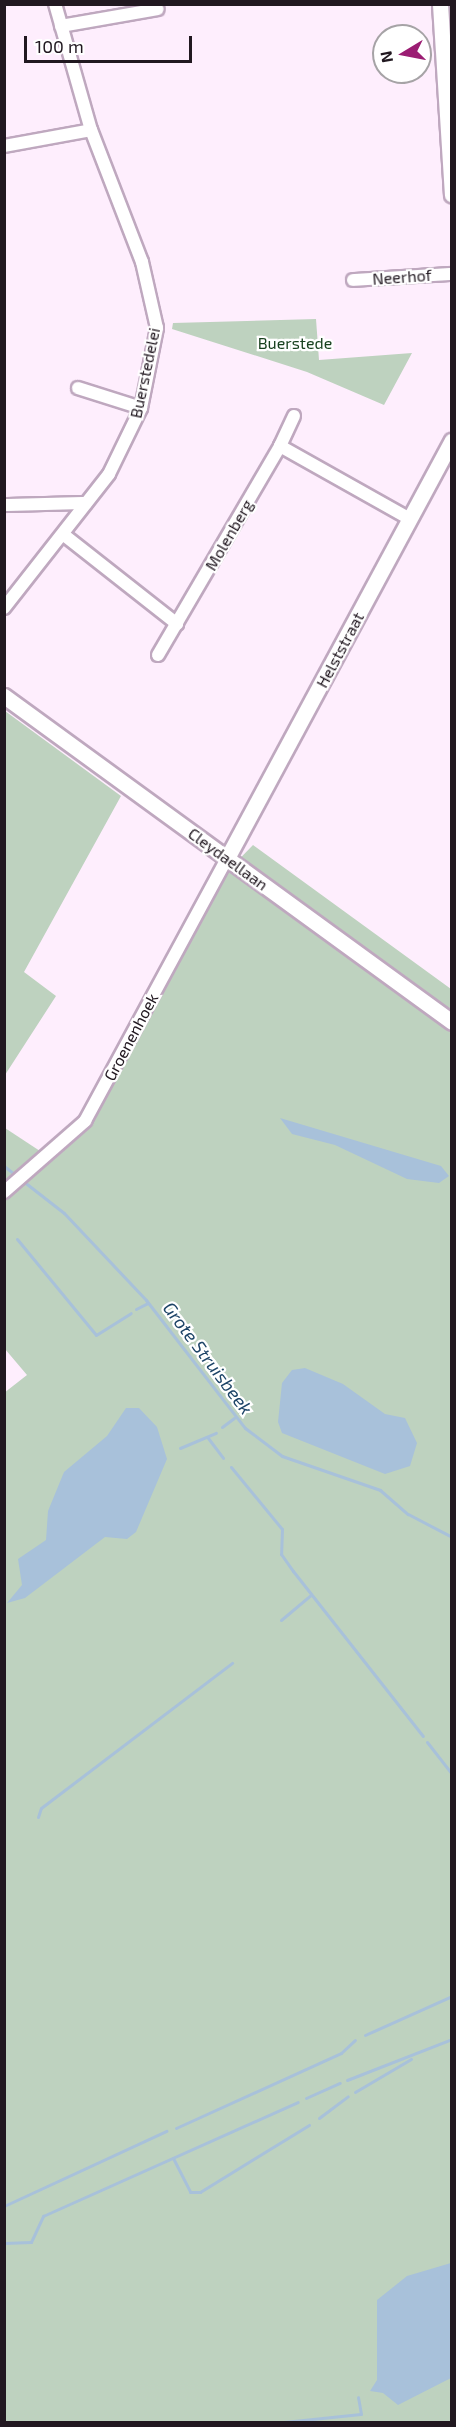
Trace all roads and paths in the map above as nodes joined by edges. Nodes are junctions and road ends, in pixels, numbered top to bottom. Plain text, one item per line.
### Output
1 (55, 4) edge
2 (440, 4) edge
3 (158, 9) dead end
4 (61, 26) junction
5 (91, 130) junction
6 (4, 146) edge
7 (452, 195) edge
8 (452, 274) edge
9 (353, 280) dead end
10 (78, 388) dead end
11 (141, 408) junction
12 (294, 416) dead end
13 (452, 441) edge
14 (280, 446) junction
15 (86, 503) junction
16 (4, 505) edge
17 (410, 519) junction
18 (64, 536) junction
19 (4, 608) edge
20 (177, 624) junction
21 (158, 655) dead end
22 (4, 696) edge
23 (227, 858) junction
24 (452, 1022) edge
25 (8, 1189) edge

1 - 4 street, Buerstedelei
2 - 7 street
3 - 4 street
4 - 5 street, Buerstedelei
5 - 6 street
5 - 11 street, Buerstedelei
8 - 9 street, Neerhof
10 - 11 street
11 - 15 street, Buerstedelei
12 - 14 street, Molenberg
13 - 17 street, Helststraat
14 - 17 street
14 - 20 street, Molenberg
15 - 16 street
15 - 18 street, Buerstedelei
17 - 23 street, Helststraat
18 - 19 street, Buerstedelei
18 - 20 street
20 - 21 street, Molenberg
22 - 23 street, Cleydaellaan
23 - 24 street, Cleydaellaan
23 - 25 street, Groenenhoek

